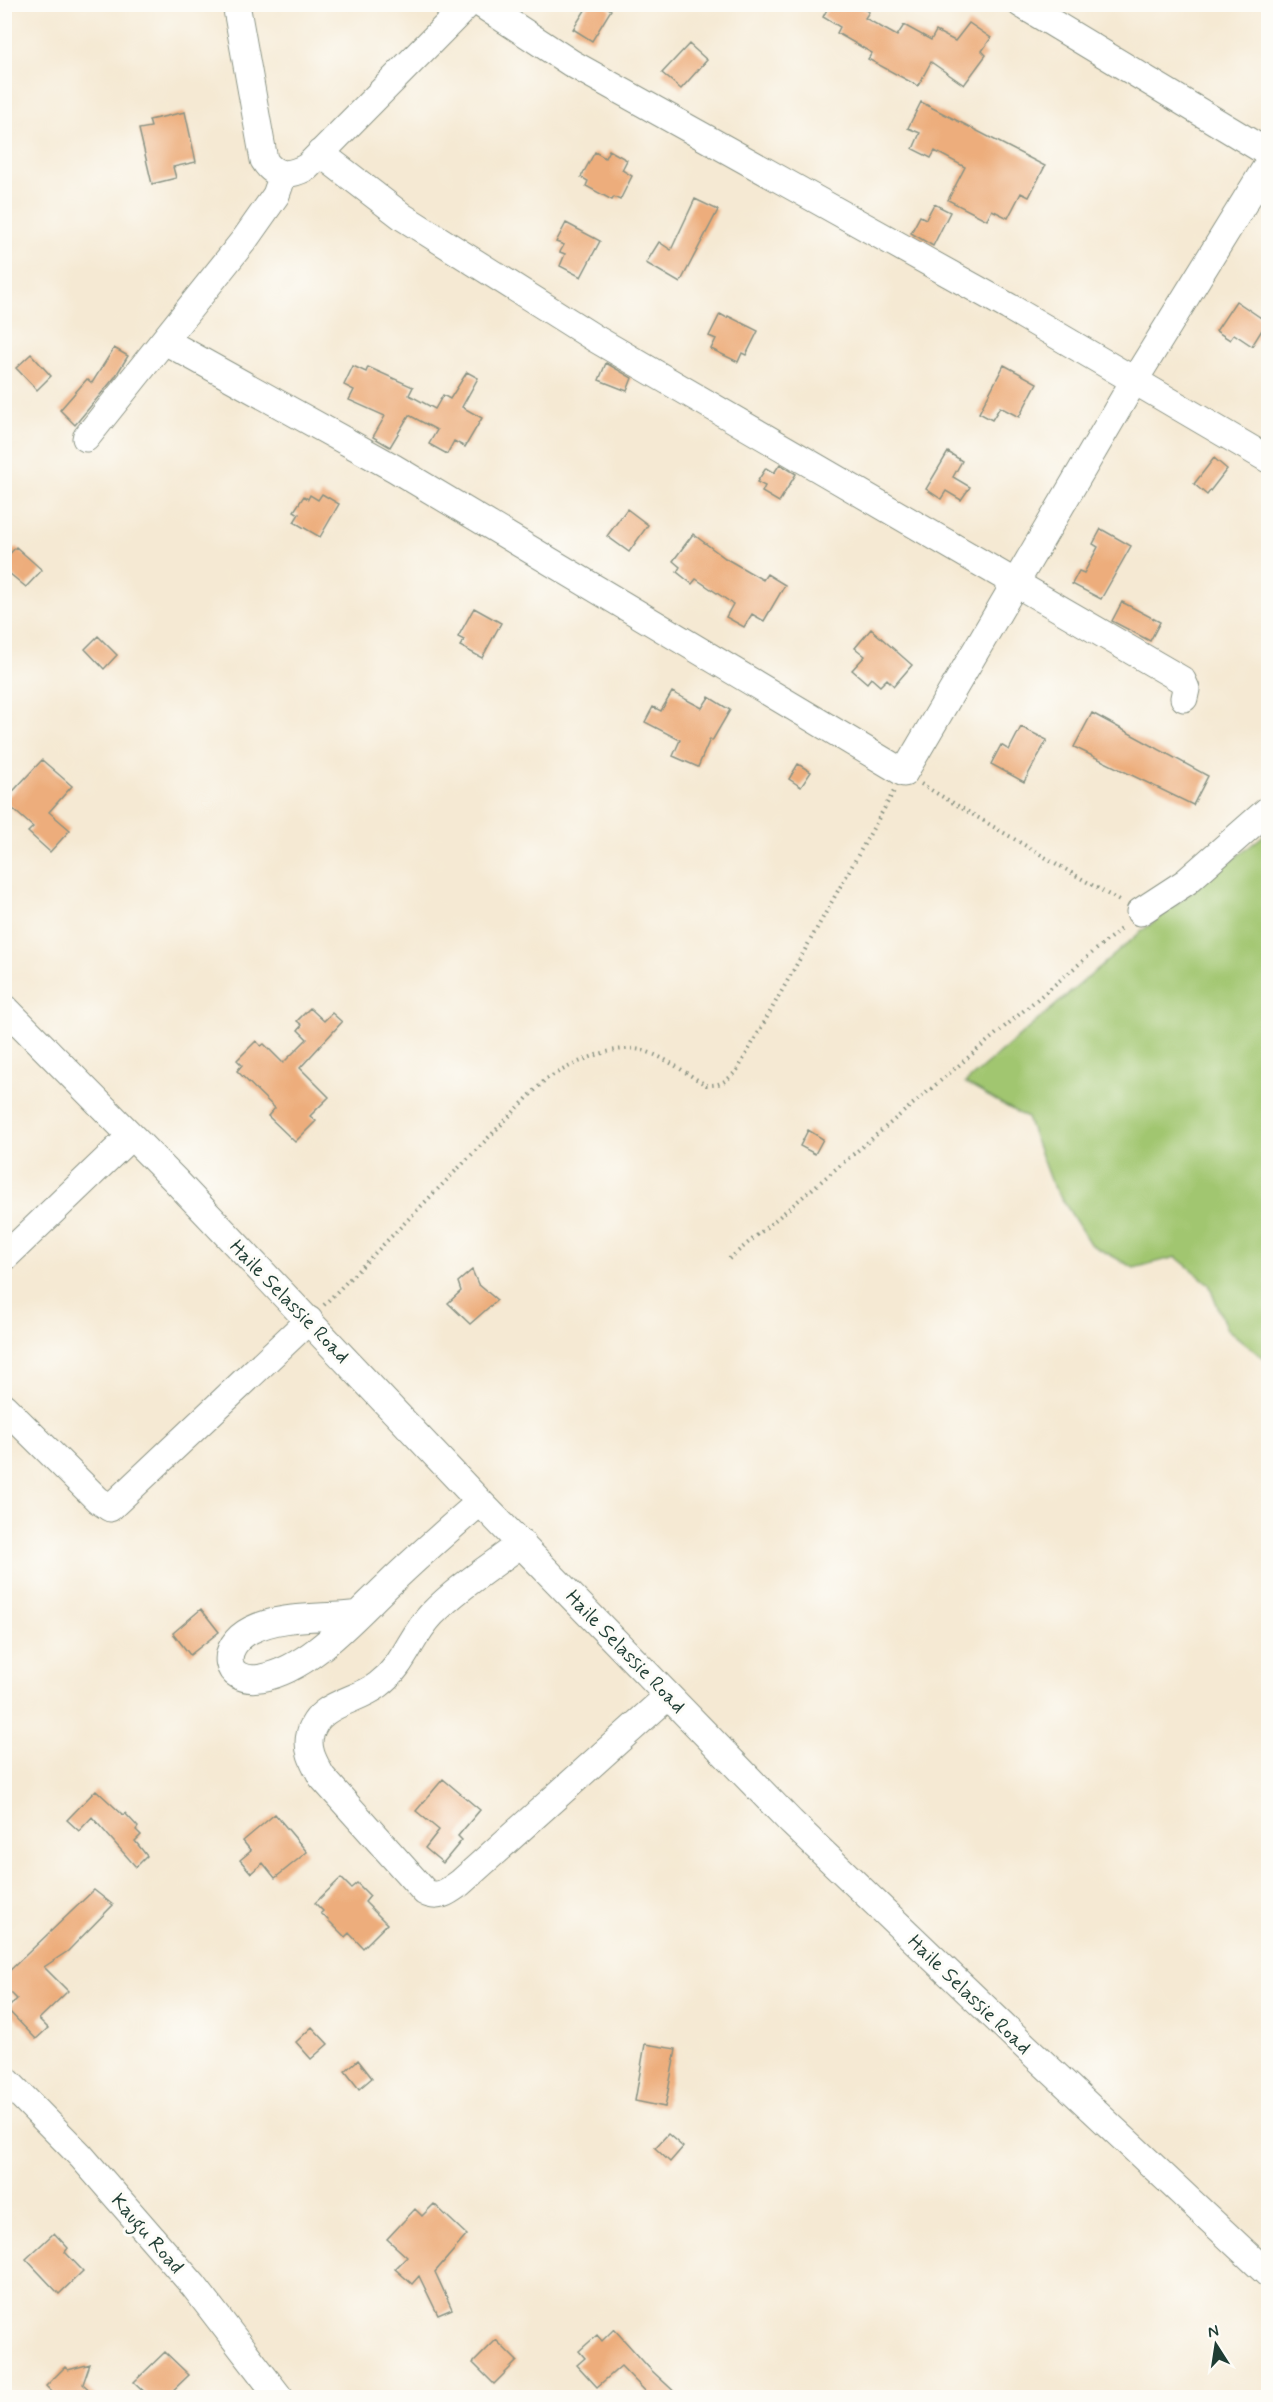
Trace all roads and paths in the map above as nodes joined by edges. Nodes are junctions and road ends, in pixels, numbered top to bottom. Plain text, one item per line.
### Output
1 (236, 4) edge
2 (468, 4) edge
3 (481, 4) edge
4 (1021, 4) edge
5 (320, 153) junction
6 (1269, 153) edge
7 (1269, 164) edge
8 (283, 175) junction
9 (165, 341) junction
10 (1134, 381) junction
11 (86, 438) dead end
12 (1269, 459) edge
13 (1016, 582) junction
14 (1184, 698) dead end
15 (904, 773) junction
16 (1269, 810) edge
17 (1140, 912) junction
18 (4, 1007) edge
19 (131, 1136) junction
20 (4, 1258) edge
21 (729, 1260) dead end
22 (309, 1320) junction
23 (4, 1407) edge
24 (480, 1502) junction
25 (522, 1543) junction
26 (358, 1614) dead end
27 (668, 1696) junction
28 (4, 2078) edge
29 (1269, 2274) edge
30 (279, 2397) edge

1 - 8 street
2 - 5 street
3 - 10 street
4 - 6 street
5 - 8 street
5 - 13 street
7 - 10 street
8 - 9 street
9 - 11 street
9 - 15 street
10 - 12 street
10 - 13 street
13 - 14 street
13 - 15 street
15 - 17 path
15 - 22 path
16 - 17 street
17 - 21 path
18 - 19 street, Haile Selassie Road
19 - 20 street
19 - 22 street, Haile Selassie Road
22 - 23 street
22 - 24 street, Haile Selassie Road
24 - 25 street, Haile Selassie Road
24 - 26 street
25 - 27 street, Haile Selassie Road
25 - 27 street
27 - 29 street, Haile Selassie Road
28 - 30 street, Kaugu Road

